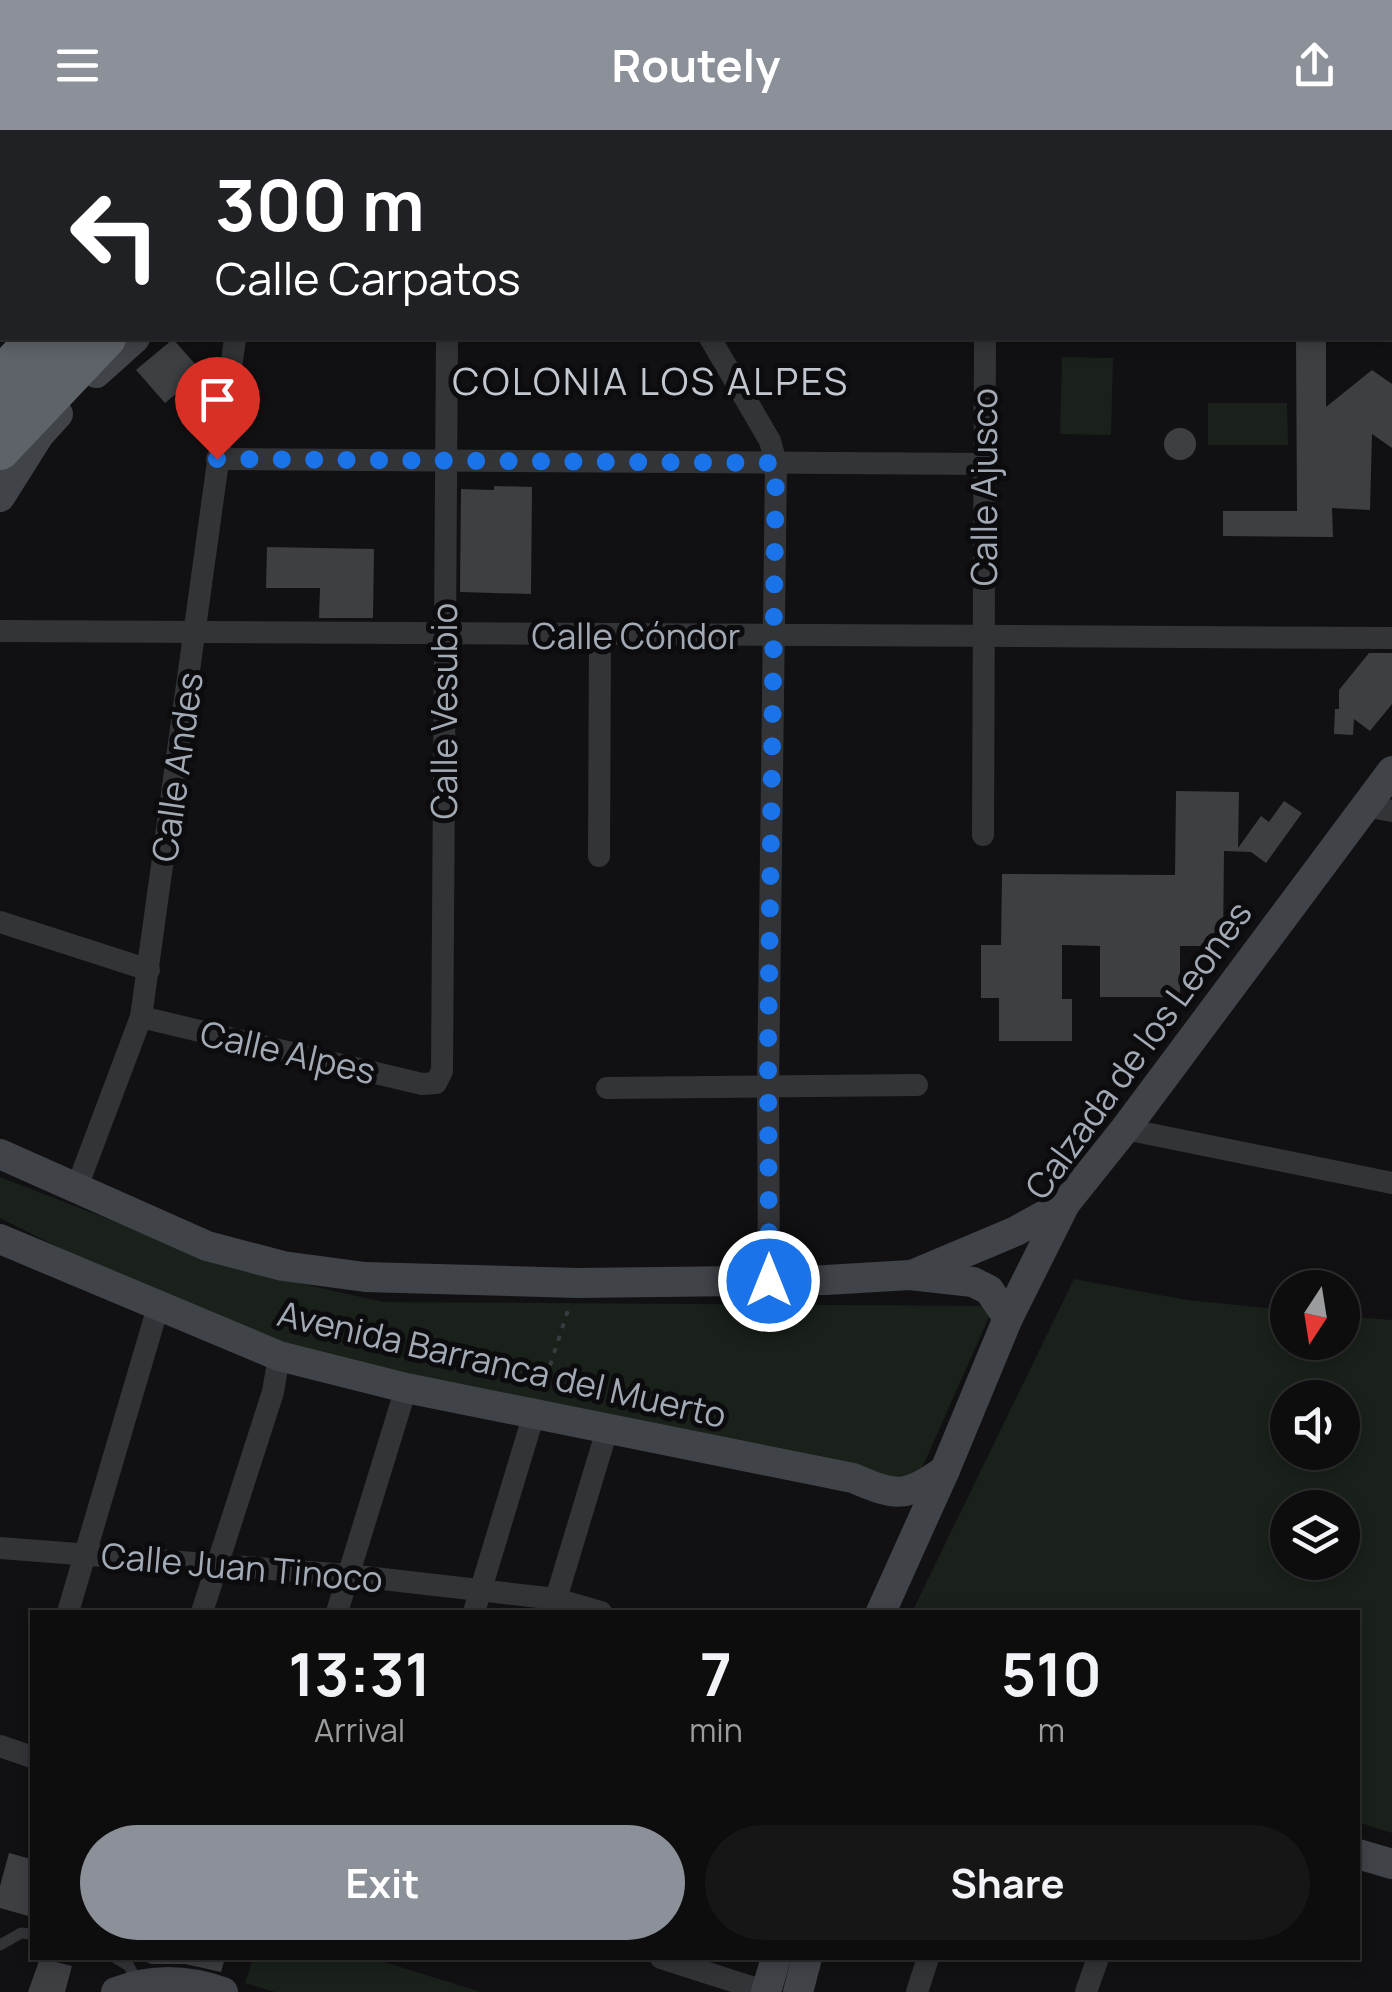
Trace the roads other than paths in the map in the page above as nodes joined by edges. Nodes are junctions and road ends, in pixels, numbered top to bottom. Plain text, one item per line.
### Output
1 (35, 340) edge
2 (76, 340) edge
3 (104, 340) edge
4 (132, 340) edge
5 (236, 340) edge
6 (447, 340) edge
7 (711, 340) edge
8 (985, 340) edge
9 (0, 377) edge
10 (0, 417) edge
11 (38, 435) junction
12 (0, 448) edge
13 (217, 459) junction
14 (446, 461) junction
15 (776, 463) junction
16 (985, 464) junction
17 (0, 497) edge
18 (0, 631) edge
19 (196, 632) junction
20 (600, 635) junction
21 (444, 636) junction
22 (773, 636) junction
23 (983, 637) junction
24 (1392, 638) edge
25 (1392, 771) edge
26 (1379, 809) edge
27 (984, 835) dead end
28 (599, 856) dead end
29 (0, 922) edge
30 (148, 970) junction
31 (141, 1017) junction
32 (436, 1083) joint
33 (917, 1086) dead end
34 (768, 1087) junction
35 (608, 1088) dead end
36 (1125, 1129) junction
37 (0, 1154) edge
38 (1392, 1184) edge
39 (77, 1187) junction
40 (1065, 1204) junction
41 (1, 1243) edge
42 (910, 1275) junction
43 (769, 1281) junction
44 (158, 1308) junction
45 (1008, 1318) junction
46 (278, 1356) junction
47 (406, 1388) junction
48 (534, 1414) junction
49 (608, 1430) junction
50 (945, 1470) junction
51 (884, 1492) junction
52 (0, 1548) edge
53 (908, 1550) junction
54 (85, 1554) junction
55 (218, 1564) junction
56 (348, 1574) junction
57 (478, 1601) edge
58 (554, 1606) edge
59 (69, 1610) edge
60 (203, 1610) edge
61 (338, 1610) edge
62 (585, 1610) edge
63 (882, 1610) edge
64 (0, 1746) edge
65 (30, 1750) edge
66 (1360, 1855) edge
67 (1392, 1864) edge
68 (30, 1934) edge
69 (0, 1945) edge
70 (667, 1960) edge
71 (775, 1960) edge
72 (806, 1960) edge
73 (927, 1960) edge
74 (1097, 1960) edge
75 (129, 1975) edge
76 (223, 1992) edge
77 (766, 1992) edge
78 (798, 1992) edge
79 (917, 1992) edge
80 (1086, 1992) edge

1 - 9 highway
2 - 10 highway
3 - 12 highway, bridge
4 - 11 main road
5 - 13 street, Calle Andes
6 - 14 street, Calle Vesubio
7 - 15 street
8 - 16 street, Calle Ajusco
11 - 12 highway
11 - 17 main road
13 - 14 street
13 - 19 street, Calle Andes
14 - 15 street
14 - 21 street, Calle Vesubio
15 - 16 street
15 - 22 street
16 - 23 street, Calle Ajusco
18 - 19 street, Calle Cóndor
19 - 21 street, Calle Cóndor
19 - 30 street, Calle Andes
20 - 21 street, Calle Cóndor
20 - 22 street, Calle Cóndor
20 - 28 street
21 - 32 street, Calle Vesubio
22 - 23 street, Calle Cóndor
22 - 34 street
23 - 24 street, Calle Cóndor
23 - 27 street, Calle Ajusco
25 - 26 main road, Calzada de los Leones
26 - 36 main road, Calzada de los Leones
29 - 30 street
30 - 31 street, Calle Andes
31 - 32 street, Calle Alpes
31 - 39 street, Calle Andes
33 - 34 street
34 - 35 street
34 - 43 street
36 - 38 street
36 - 40 main road, Calzada de los Leones
37 - 39 main road, Avenida Barranca del Muerto
39 - 43 main road, Avenida Barranca del Muerto
40 - 42 main road, Avenida Barranca del Muerto
40 - 45 main road, Calzada de los Leones
41 - 44 main road, Avenida Barranca del Muerto
42 - 43 main road, Avenida Barranca del Muerto
42 - 45 main road, Avenida Barranca del Muerto
44 - 46 main road, Avenida Barranca del Muerto
44 - 54 street
45 - 50 main road, Calzada de los Leones
46 - 47 main road, Avenida Barranca del Muerto
46 - 55 street
47 - 48 main road, Avenida Barranca del Muerto
47 - 56 street
48 - 49 main road, Avenida Barranca del Muerto
48 - 57 street
49 - 51 main road, Avenida Barranca del Muerto
49 - 58 street
50 - 51 main road
50 - 53 main road, Calzada de los Leones
51 - 53 main road
52 - 54 street, Calle Juan Tinoco
53 - 63 main road, Calzada de los Leones
54 - 55 street, Calle Juan Tinoco
54 - 59 street
55 - 56 street, Calle Juan Tinoco
55 - 60 street
56 - 57 street, Calle Juan Tinoco
56 - 61 street
57 - 58 street, Calle Juan Tinoco
58 - 62 street, Calle Juan Tinoco
64 - 65 street
66 - 67 main road
68 - 69 lane
70 - 77 street
71 - 77 main road
72 - 78 main road
73 - 79 street
74 - 80 street
75 - 76 main road

